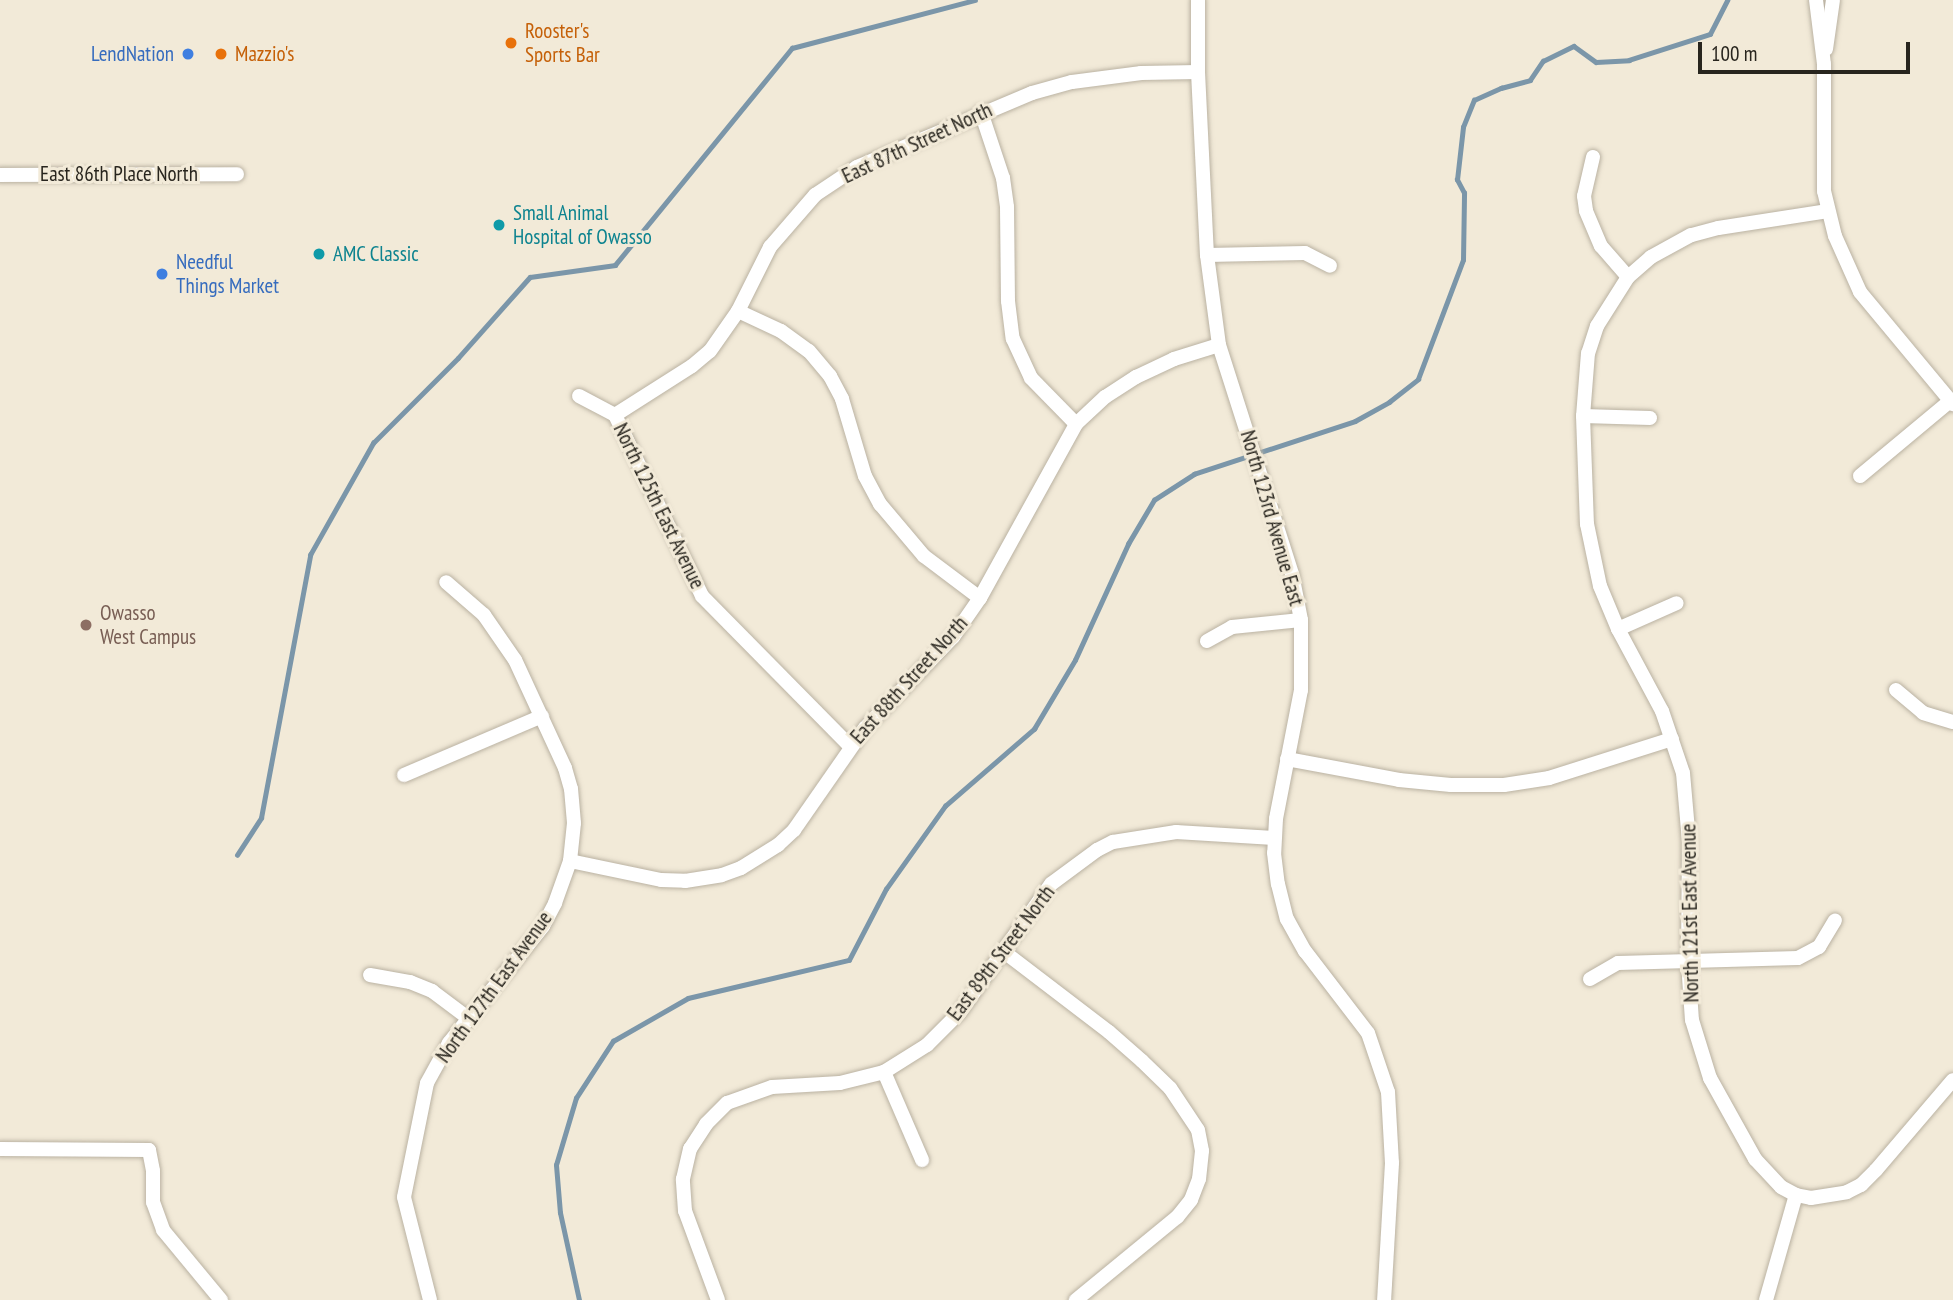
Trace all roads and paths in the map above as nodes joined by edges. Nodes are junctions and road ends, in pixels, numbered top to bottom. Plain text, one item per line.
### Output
1 (1198, 0) edge
2 (1816, 0) edge
3 (1833, 0) edge
4 (1824, 64) junction
5 (1198, 72) junction
6 (981, 112) junction
7 (1593, 158) dead end
8 (0, 174) edge
9 (237, 174) dead end
10 (1828, 211) junction
11 (1207, 255) junction
12 (1330, 266) dead end
13 (1628, 277) junction
14 (738, 311) junction
15 (1219, 345) junction
16 (579, 396) dead end
17 (1951, 402) edge
18 (615, 415) junction
19 (1583, 416) junction
20 (1650, 418) dead end
21 (1076, 424) junction
22 (1860, 476) dead end
23 (446, 582) dead end
24 (980, 598) junction
25 (1676, 603) dead end
26 (1301, 620) junction
27 (1618, 629) junction
28 (1208, 641) dead end
29 (1896, 690) dead end
30 (542, 716) junction
31 (1953, 722) edge
32 (1672, 739) junction
33 (850, 746) junction
34 (1287, 759) junction
35 (404, 775) dead end
36 (1274, 838) junction
37 (570, 861) junction
38 (1835, 920) dead end
39 (1003, 951) junction
40 (1688, 962) junction
41 (370, 975) dead end
42 (1590, 979) dead end
43 (468, 1018) junction
44 (884, 1072) junction
45 (1953, 1080) edge
46 (0, 1149) edge
47 (922, 1160) dead end
48 (1796, 1195) junction
49 (221, 1300) edge
50 (430, 1300) edge
51 (718, 1300) edge
52 (1076, 1300) edge
53 (1384, 1300) edge
54 (1766, 1300) edge

1 - 5 street, North 123rd Avenue East
2 - 4 street
3 - 4 street
4 - 10 street
5 - 6 street, East 87th Street North
5 - 11 street, North 123rd Avenue East
6 - 14 street, East 87th Street North
6 - 21 street
7 - 13 street
8 - 9 street, East 86th Place North
10 - 13 street
10 - 17 street
11 - 12 street
11 - 15 street, North 123rd Avenue East
13 - 19 street, North 121st East Avenue
14 - 18 street, East 87th Street North
14 - 24 street
15 - 21 street, East 88th Street North
15 - 26 street, North 123rd Avenue East
16 - 18 street, North 125th East Avenue
17 - 22 street
18 - 33 street, North 125th East Avenue
19 - 20 street
19 - 27 street, North 121st East Avenue
21 - 24 street, East 88th Street North
23 - 30 street, North 127th East Avenue
24 - 33 street, East 88th Street North
25 - 27 street
26 - 28 street
26 - 34 street, North 123rd Avenue East
27 - 32 street, North 121st East Avenue
29 - 31 street
30 - 35 street
30 - 37 street, North 127th East Avenue
32 - 34 street
32 - 40 street, North 121st East Avenue
33 - 37 street, East 88th Street North
34 - 36 street, North 123rd Avenue East
36 - 39 street, East 89th Street North
36 - 53 street, North 123rd Avenue East
37 - 43 street, North 127th East Avenue
38 - 40 street
39 - 44 street, East 89th Street North
39 - 52 street
40 - 42 street
40 - 48 street, North 121st East Avenue
41 - 43 street
43 - 50 street, North 127th East Avenue
44 - 47 street
44 - 51 street, East 89th Street North
45 - 48 street
46 - 49 street
48 - 54 street

